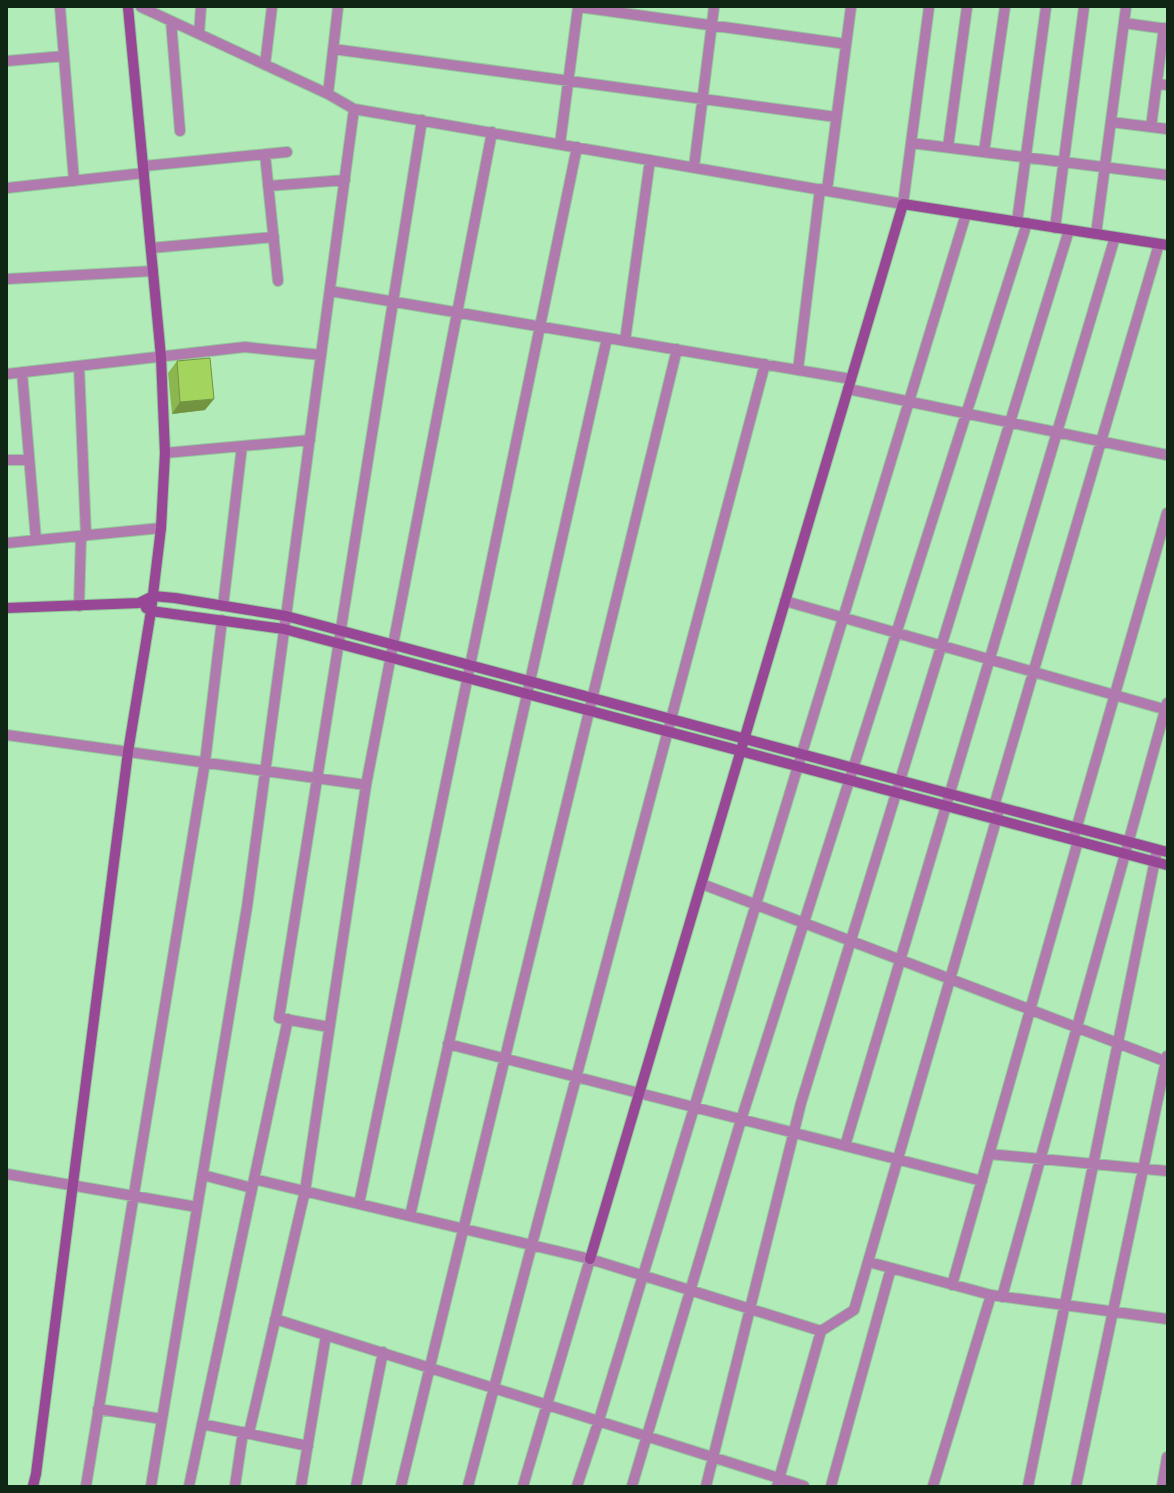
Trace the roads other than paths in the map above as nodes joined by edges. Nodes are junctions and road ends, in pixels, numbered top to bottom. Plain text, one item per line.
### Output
1 (60, 7) edge
2 (128, 7) edge
3 (141, 7) edge
4 (201, 7) edge
5 (272, 7) edge
6 (338, 7) edge
7 (578, 7) edge
8 (714, 7) edge
9 (851, 7) edge
10 (929, 7) edge
11 (967, 7) edge
12 (1005, 7) edge
13 (1046, 7) edge
14 (1084, 7) edge
15 (1126, 7) edge
16 (171, 21) junction
17 (1124, 23) junction
18 (712, 25) junction
19 (1166, 28) edge
20 (199, 34) junction
21 (846, 44) junction
22 (333, 49) junction
23 (64, 56) junction
24 (7, 61) edge
25 (265, 65) junction
26 (568, 81) junction
27 (1162, 85) edge
28 (328, 94) junction
29 (703, 99) junction
30 (354, 109) junction
31 (836, 117) junction
32 (422, 120) junction
33 (1111, 122) junction
34 (1151, 127) junction
35 (1167, 130) edge
36 (180, 131) dead end
37 (492, 132) junction
38 (911, 143) junction
39 (560, 144) junction
40 (577, 147) junction
41 (948, 148) junction
42 (287, 152) dead end
43 (984, 152) junction
44 (265, 154) junction
45 (1025, 157) junction
46 (650, 160) junction
47 (1063, 162) junction
48 (694, 167) junction
49 (1105, 167) junction
50 (144, 170) junction
51 (1167, 175) edge
52 (74, 180) junction
53 (345, 180) junction
54 (268, 186) junction
55 (7, 188) edge
56 (823, 190) junction
57 (903, 204) junction
58 (966, 214) junction
59 (1022, 222) junction
60 (1055, 228) junction
61 (1069, 230) junction
62 (1096, 234) junction
63 (274, 237) junction
64 (1115, 237) junction
65 (1163, 245) edge
66 (151, 248) junction
67 (153, 271) junction
68 (7, 279) edge
69 (278, 282) dead end
70 (330, 291) junction
71 (393, 302) junction
72 (458, 313) junction
73 (540, 326) junction
74 (607, 338) junction
75 (625, 341) junction
76 (677, 349) junction
77 (321, 355) junction
78 (162, 357) junction
79 (765, 364) junction
80 (79, 366) junction
81 (798, 370) junction
82 (22, 372) junction
83 (7, 374) edge
84 (851, 379) junction
85 (848, 389) junction
86 (909, 402) junction
87 (966, 414) junction
88 (1010, 423) junction
89 (1057, 432) junction
90 (310, 440) junction
91 (1101, 442) junction
92 (242, 446) junction
93 (165, 453) junction
94 (1167, 455) edge
95 (7, 460) edge
96 (29, 460) junction
97 (1167, 513) edge
98 (161, 528) junction
99 (83, 536) junction
100 (36, 540) junction
101 (7, 543) edge
102 (153, 596) junction
103 (786, 600) junction
104 (139, 603) junction
105 (79, 606) junction
106 (223, 606) junction
107 (7, 608) edge
108 (151, 611) junction
109 (286, 616) junction
110 (843, 617) junction
111 (222, 620) junction
112 (284, 629) junction
113 (341, 631) junction
114 (896, 632) junction
115 (339, 644) junction
116 (393, 645) junction
117 (941, 645) junction
118 (390, 658) junction
119 (990, 659) junction
120 (470, 666) junction
121 (1034, 672) junction
122 (468, 678) junction
123 (530, 682) junction
124 (527, 694) junction
125 (1115, 695) junction
126 (592, 698) junction
127 (1166, 707) edge
128 (589, 711) junction
129 (671, 720) junction
130 (668, 732) junction
131 (7, 735) edge
132 (745, 739) junction
133 (741, 751) junction
134 (128, 752) junction
135 (801, 754) junction
136 (205, 762) junction
137 (798, 766) junction
138 (853, 768) junction
139 (265, 771) junction
140 (317, 778) junction
141 (849, 780) junction
142 (900, 781) junction
143 (366, 785) junction
144 (896, 793) junction
145 (950, 794) junction
146 (946, 806) junction
147 (997, 807) junction
148 (996, 820) junction
149 (1076, 828) junction
150 (1076, 841) junction
151 (1128, 842) junction
152 (1162, 851) edge
153 (1125, 854) junction
154 (1155, 862) junction
155 (1167, 865) edge
156 (702, 884) junction
157 (756, 905) junction
158 (804, 923) junction
159 (851, 941) junction
160 (900, 960) junction
161 (950, 979) junction
162 (1030, 1010) junction
163 (288, 1019) junction
164 (329, 1027) junction
165 (1077, 1027) junction
166 (1118, 1043) junction
167 (448, 1044) junction
168 (505, 1059) junction
169 (1167, 1060) edge
170 (576, 1077) junction
171 (639, 1094) junction
172 (694, 1108) junction
173 (741, 1120) junction
174 (794, 1133) junction
175 (845, 1146) junction
176 (989, 1154) junction
177 (1040, 1159) junction
178 (898, 1160) junction
179 (1094, 1164) junction
180 (1143, 1169) junction
181 (1167, 1171) edge
182 (7, 1174) edge
183 (203, 1175) junction
184 (982, 1181) junction
185 (253, 1183) junction
186 (73, 1185) junction
187 (305, 1191) junction
188 (134, 1196) junction
189 (359, 1204) junction
190 (197, 1207) junction
191 (410, 1216) junction
192 (464, 1229) junction
193 (532, 1245) junction
194 (590, 1259) junction
195 (869, 1262) junction
196 (891, 1268) junction
197 (643, 1276) junction
198 (952, 1285) junction
199 (690, 1290) junction
200 (991, 1295) junction
201 (1002, 1297) junction
202 (1065, 1306) junction
203 (750, 1309) junction
204 (1113, 1312) junction
205 (275, 1319) junction
206 (1167, 1319) edge
207 (821, 1331) junction
208 (326, 1335) junction
209 (383, 1352) junction
210 (430, 1367) junction
211 (494, 1387) junction
212 (548, 1404) junction
213 (98, 1409) junction
214 (162, 1419) junction
215 (599, 1420) junction
216 (202, 1424) junction
217 (246, 1433) junction
218 (647, 1435) junction
219 (308, 1446) junction
220 (713, 1456) junction
221 (1167, 1457) edge
222 (778, 1482) edge
223 (33, 1486) edge
224 (86, 1486) edge
225 (151, 1486) edge
226 (189, 1486) edge
227 (235, 1486) edge
228 (301, 1486) edge
229 (356, 1486) edge
230 (402, 1486) edge
231 (468, 1486) edge
232 (523, 1486) edge
233 (577, 1486) edge
234 (632, 1486) edge
235 (706, 1486) edge
236 (804, 1486) edge
237 (831, 1486) edge
238 (933, 1486) edge
239 (1028, 1486) edge
240 (1076, 1486) edge
241 (1162, 1486) edge

1 - 23 street
2 - 50 street
3 - 16 street
4 - 20 street
5 - 25 street
6 - 22 street
7 - 18 street
7 - 26 street
8 - 18 street
9 - 21 street
10 - 38 street
11 - 41 street
12 - 43 street
13 - 45 street
14 - 47 street
15 - 17 street
16 - 20 street
16 - 36 street
17 - 19 street
17 - 33 street
18 - 21 street
18 - 29 street
19 - 27 street
20 - 25 street
21 - 31 street
22 - 26 street
22 - 28 street
23 - 24 street
23 - 52 street
25 - 28 street
26 - 29 street
26 - 39 street
27 - 34 street
28 - 30 street
29 - 31 street
29 - 48 street
30 - 32 street
30 - 53 street
31 - 56 street
32 - 37 street
32 - 71 street
33 - 34 street
33 - 49 street
34 - 35 street
37 - 39 street
37 - 72 street
38 - 41 street
38 - 57 street
39 - 40 street
40 - 46 street
40 - 73 street
41 - 43 street
42 - 44 street
43 - 45 street
44 - 50 street
44 - 54 street
45 - 47 street
45 - 59 street
46 - 48 street
46 - 75 street
47 - 49 street
47 - 60 street
48 - 56 street
49 - 51 street
49 - 62 street
50 - 52 street
50 - 66 street
52 - 55 street
53 - 54 street
53 - 70 street
54 - 63 street
56 - 57 street
56 - 81 street
57 - 58 street
57 - 84 street
58 - 59 street
58 - 86 street
59 - 60 street
59 - 87 street
60 - 61 street
61 - 62 street
61 - 88 street
62 - 64 street
63 - 66 street
63 - 69 street
64 - 65 street
64 - 89 street
65 - 91 street
66 - 67 street
67 - 68 street
67 - 78 street
70 - 71 street
70 - 77 street
71 - 72 street
71 - 113 street
72 - 73 street
72 - 116 street
73 - 74 street
73 - 120 street
74 - 75 street
74 - 123 street
75 - 76 street
76 - 79 street
76 - 126 street
77 - 78 street
77 - 90 street
78 - 80 street
78 - 93 street
79 - 81 street
79 - 129 street
80 - 82 street
80 - 99 street
81 - 84 street
82 - 83 street
82 - 96 street
84 - 85 street
85 - 86 street
85 - 103 street
86 - 87 street
86 - 110 street
87 - 88 street
87 - 114 street
88 - 89 street
88 - 117 street
89 - 91 street
89 - 119 street
90 - 92 street
90 - 109 street
91 - 94 street
91 - 121 street
92 - 93 street
92 - 106 street
93 - 98 street
95 - 96 street
96 - 100 street
97 - 125 street
98 - 99 street
98 - 102 street
99 - 100 street
99 - 105 street
100 - 101 street
102 - 104 street
102 - 106 street
102 - 108 street
103 - 110 street
103 - 132 street
104 - 105 street
104 - 108 street
105 - 107 street
106 - 109 street
108 - 111 street
108 - 134 street
109 - 112 street
109 - 113 street
110 - 114 street
110 - 135 street
111 - 112 street
111 - 136 street
112 - 115 street
112 - 139 street
113 - 115 street
113 - 116 street
114 - 117 street
114 - 138 street
115 - 118 street
115 - 140 street
116 - 118 street
116 - 120 street
117 - 119 street
117 - 142 street
118 - 122 street
118 - 143 street
119 - 121 street
119 - 145 street
120 - 122 street
120 - 123 street
121 - 125 street
121 - 147 street
122 - 124 street
122 - 189 street
123 - 124 street
123 - 126 street
124 - 128 street
124 - 167 street
125 - 127 street
125 - 149 street
126 - 128 street
126 - 129 street
127 - 151 street
128 - 130 street
128 - 168 street
129 - 130 street
129 - 132 street
130 - 133 street
130 - 170 street
131 - 134 street
132 - 133 street
132 - 135 street
133 - 137 street
133 - 156 street
134 - 136 street
134 - 186 street
135 - 137 street
135 - 138 street
136 - 139 street
136 - 188 street
137 - 141 street
137 - 157 street
138 - 141 street
138 - 142 street
139 - 140 street
139 - 183 street
140 - 143 street
140 - 163 street
141 - 144 street
141 - 158 street
142 - 144 street
142 - 145 street
143 - 164 street
144 - 146 street
144 - 159 street
145 - 146 street
145 - 147 street
146 - 148 street
146 - 160 street
147 - 148 street
147 - 149 street
148 - 150 street
148 - 161 street
149 - 150 street
149 - 151 street
150 - 153 street
150 - 162 street
151 - 152 street
151 - 153 street
152 - 154 street
153 - 154 street
153 - 165 street
154 - 155 street
154 - 166 street
156 - 157 street
156 - 171 street
157 - 158 street
157 - 172 street
158 - 159 street
158 - 173 street
159 - 160 street
159 - 174 street
160 - 161 street
160 - 175 street
161 - 162 street
161 - 178 street
162 - 165 street
162 - 176 street
163 - 164 street
163 - 185 street
164 - 187 street
165 - 166 street
165 - 177 street
166 - 169 street
166 - 179 street
167 - 168 street
167 - 191 street
168 - 170 street
168 - 192 street
169 - 180 street
170 - 171 street
170 - 193 street
171 - 172 street
171 - 194 street
172 - 173 street
172 - 197 street
173 - 174 street
173 - 199 street
174 - 175 street
174 - 203 street
175 - 178 street
176 - 177 street
176 - 184 street
177 - 179 street
177 - 201 street
178 - 184 street
178 - 195 street
179 - 180 street
179 - 202 street
180 - 181 street
180 - 204 street
182 - 186 street
183 - 185 street
183 - 190 street
184 - 198 street
185 - 187 street
185 - 216 street
186 - 188 street
186 - 223 street
187 - 189 street
187 - 205 street
188 - 190 street
188 - 213 street
189 - 191 street
190 - 214 street
191 - 192 street
192 - 193 street
192 - 210 street
193 - 194 street
193 - 211 street
194 - 197 street
194 - 212 street
195 - 196 street
195 - 207 street
196 - 198 street
196 - 237 street
197 - 199 street
197 - 215 street
198 - 200 street
199 - 203 street
199 - 218 street
200 - 201 street
200 - 238 street
201 - 202 street
202 - 204 street
202 - 239 street
203 - 207 street
203 - 220 street
204 - 206 street
204 - 240 street
205 - 208 street
205 - 217 street
207 - 222 street
208 - 209 street
208 - 219 street
209 - 210 street
209 - 229 street
210 - 211 street
210 - 230 street
211 - 212 street
211 - 231 street
212 - 215 street
212 - 232 street
213 - 214 street
213 - 224 street
214 - 225 street
215 - 218 street
215 - 233 street
216 - 217 street
216 - 226 street
217 - 219 street
217 - 227 street
218 - 220 street
218 - 234 street
219 - 228 street
220 - 222 street
220 - 235 street
221 - 241 street
222 - 236 street

